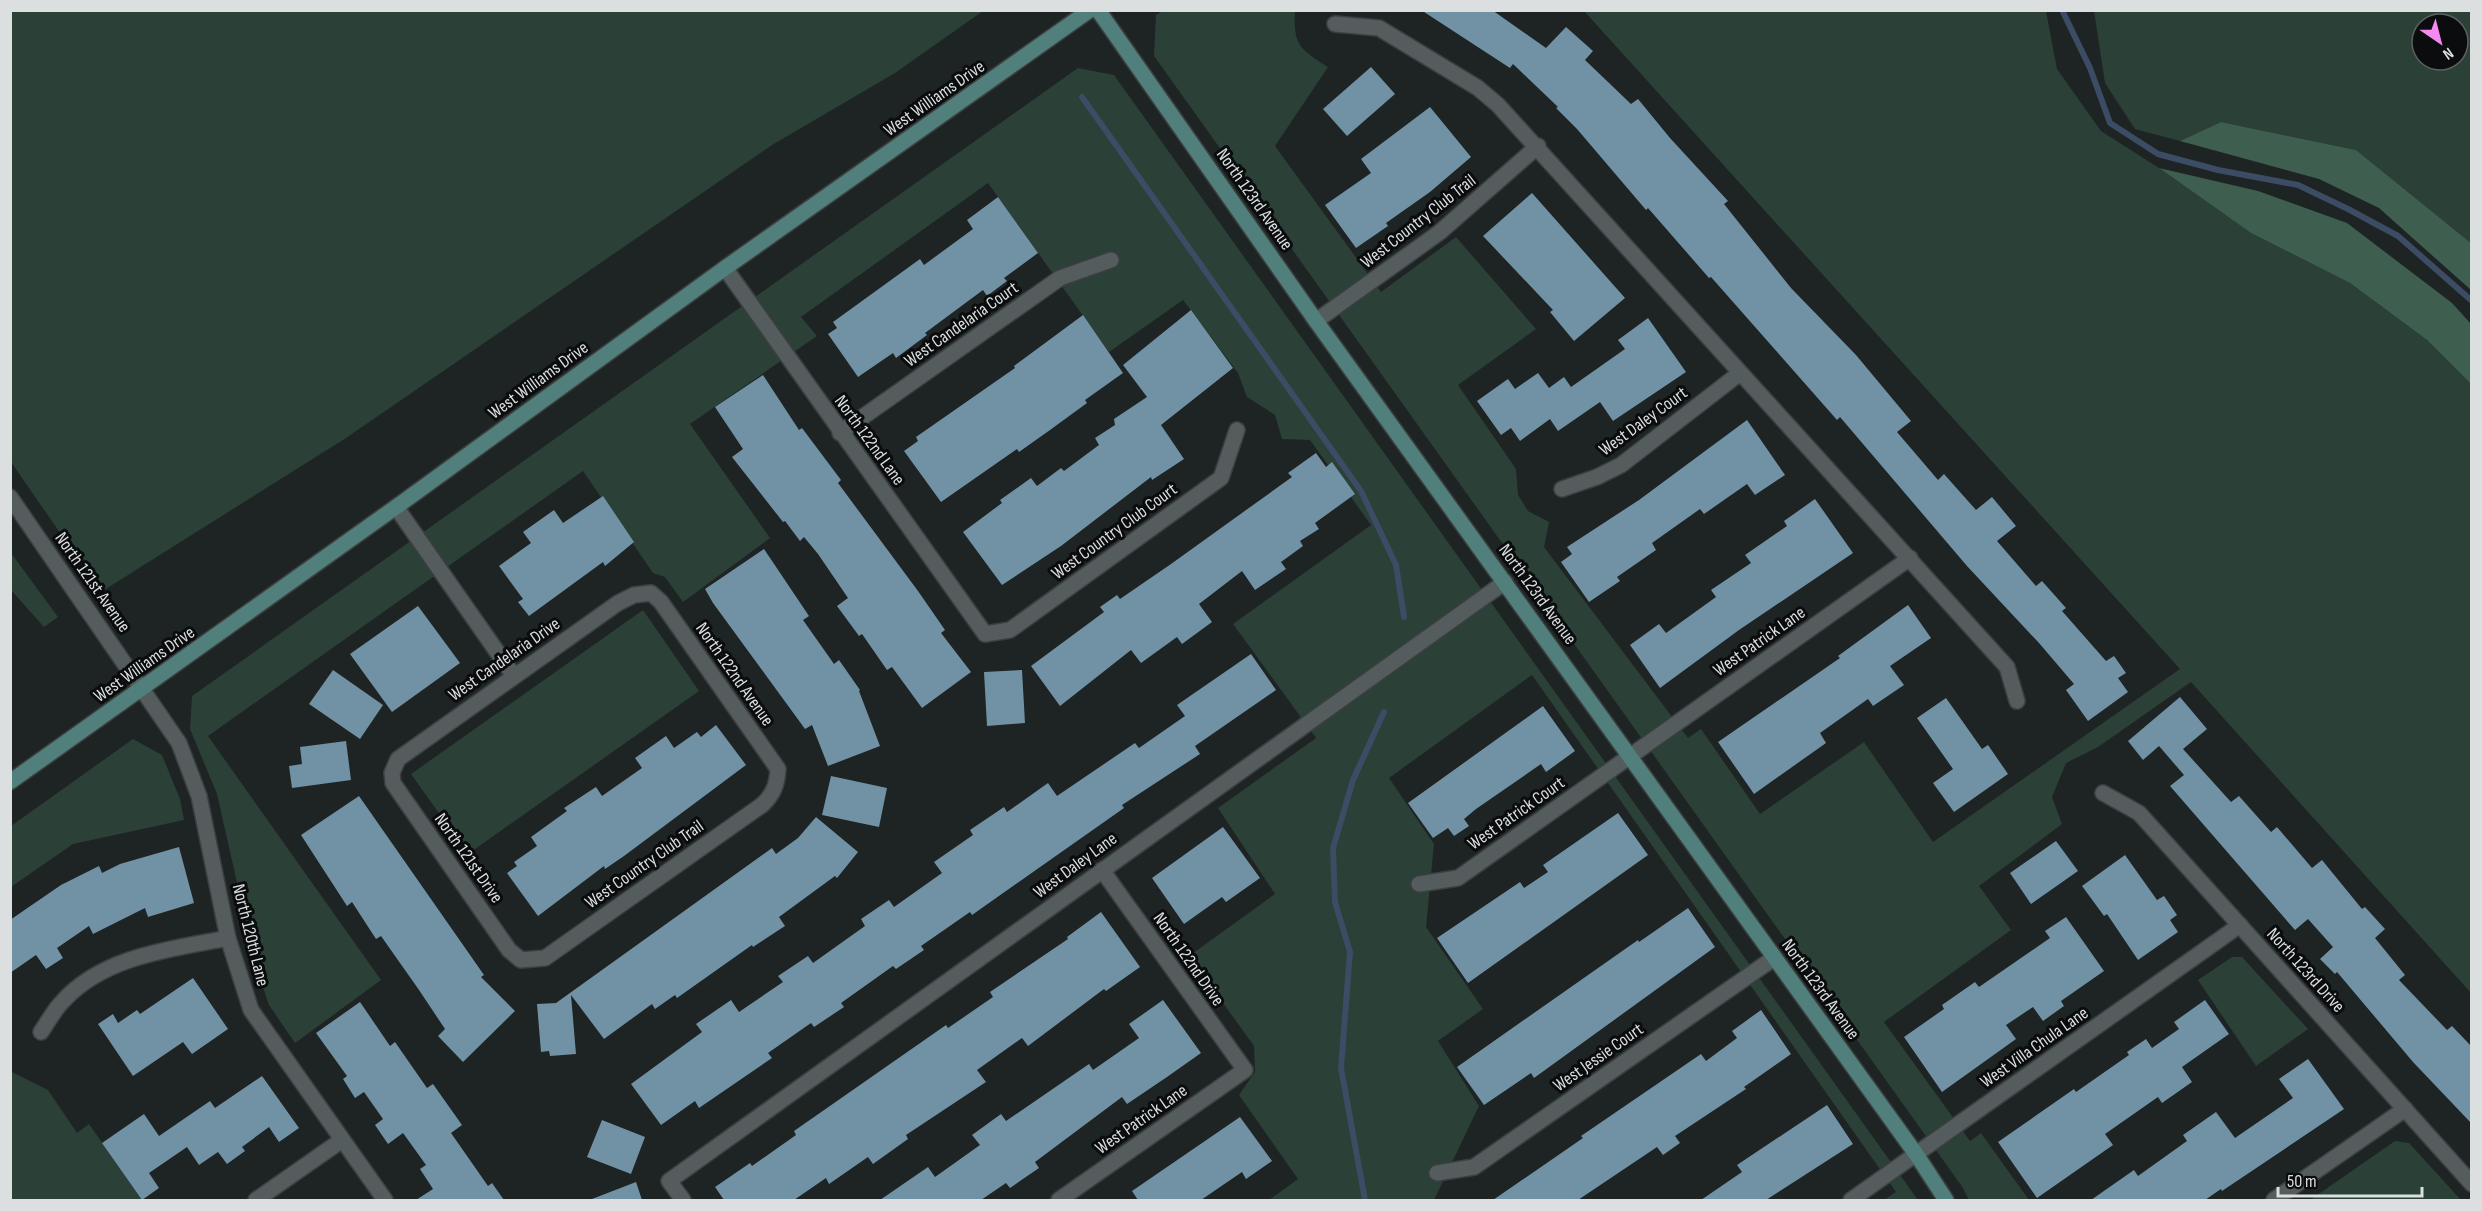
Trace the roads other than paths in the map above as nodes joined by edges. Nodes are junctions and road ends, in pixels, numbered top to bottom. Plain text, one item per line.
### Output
1 (1090, 10) edge
2 (1098, 10) edge
3 (1335, 24) dead end
4 (1538, 146) junction
5 (1111, 260) dead end
6 (725, 268) junction
7 (1317, 321) junction
8 (1740, 373) junction
9 (1237, 430) dead end
10 (840, 433) junction
11 (1562, 489) dead end
12 (10, 497) edge
13 (396, 507) junction
14 (1910, 558) junction
15 (1505, 582) junction
16 (651, 593) joint
17 (985, 634) joint
18 (514, 676) junction
19 (143, 688) junction
20 (2017, 701) dead end
21 (1630, 756) junction
22 (392, 773) joint
23 (10, 782) edge
24 (777, 782) joint
25 (2103, 793) dead end
26 (1102, 870) junction
27 (1419, 884) dead end
28 (2240, 925) junction
29 (228, 938) junction
30 (1774, 958) junction
31 (521, 960) joint
32 (41, 1032) dead end
33 (1245, 1070) joint
34 (2404, 1109) junction
35 (342, 1140) junction
36 (1916, 1154) junction
37 (1437, 1173) dead end
38 (2472, 1184) edge
39 (256, 1200) edge
40 (385, 1200) edge
41 (683, 1200) edge
42 (1059, 1200) edge
43 (1851, 1200) edge
44 (1946, 1200) edge
45 (2274, 1200) edge

1 - 6 street, West Williams Drive
2 - 7 street, North 123rd Avenue
3 - 4 street
4 - 7 street, West Country Club Trail
4 - 8 street
5 - 10 street, West Candelaria Court
6 - 10 street, North 122nd Lane
6 - 13 street, West Williams Drive
7 - 15 street, North 123rd Avenue
8 - 11 street, West Daley Court
8 - 14 street
9 - 17 street, West Country Club Court
10 - 17 street, North 122nd Lane
12 - 19 street, North 121st Avenue
13 - 18 street
13 - 19 street, West Williams Drive
14 - 20 street
14 - 21 street, West Patrick Lane
15 - 21 street, North 123rd Avenue
15 - 26 street, West Daley Lane
16 - 18 street, West Candelaria Drive
16 - 24 street, North 122nd Avenue
18 - 22 street, West Candelaria Drive
19 - 23 street, West Williams Drive
19 - 29 street, North 120th Lane
21 - 27 street, West Patrick Court
21 - 30 street, North 123rd Avenue
22 - 31 street, North 121st Drive
24 - 31 street, West Country Club Trail
25 - 28 street, North 123rd Drive
26 - 33 street, North 122nd Drive
26 - 41 street, West Daley Lane
28 - 34 street, North 123rd Drive
28 - 36 street, West Villa Chula Lane
29 - 32 street
29 - 35 street, North 120th Lane
30 - 36 street, North 123rd Avenue
30 - 37 street, West Jessie Court
33 - 42 street, West Patrick Lane
34 - 38 street, North 123rd Drive
34 - 45 street
35 - 39 street
35 - 40 street, North 120th Lane
36 - 43 street, West Villa Chula Lane
36 - 44 street, North 123rd Avenue

